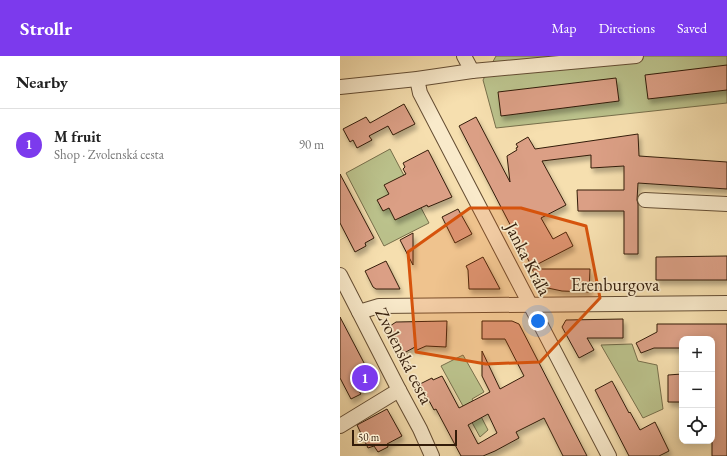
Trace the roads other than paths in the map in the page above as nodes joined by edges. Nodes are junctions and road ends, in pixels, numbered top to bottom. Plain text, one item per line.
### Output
1 (464, 56) edge
2 (636, 56) edge
3 (472, 71) junction
4 (417, 79) junction
5 (340, 87) edge
6 (645, 200) dead end
7 (727, 204) edge
8 (340, 275) edge
9 (727, 303) edge
10 (530, 304) junction
11 (359, 312) junction
12 (399, 390) junction
13 (340, 426) edge
14 (432, 456) edge
15 (609, 456) edge

1 - 3 street
2 - 3 street
3 - 4 street
4 - 5 street
4 - 10 street, Janka Kráľa
6 - 7 street
8 - 11 street, Zvolenská cesta
9 - 10 street, Erenburgova
10 - 11 street, Erenburgova
10 - 15 street, Janka Kráľa
11 - 12 street, Zvolenská cesta
12 - 13 street
12 - 14 street, Zvolenská cesta

